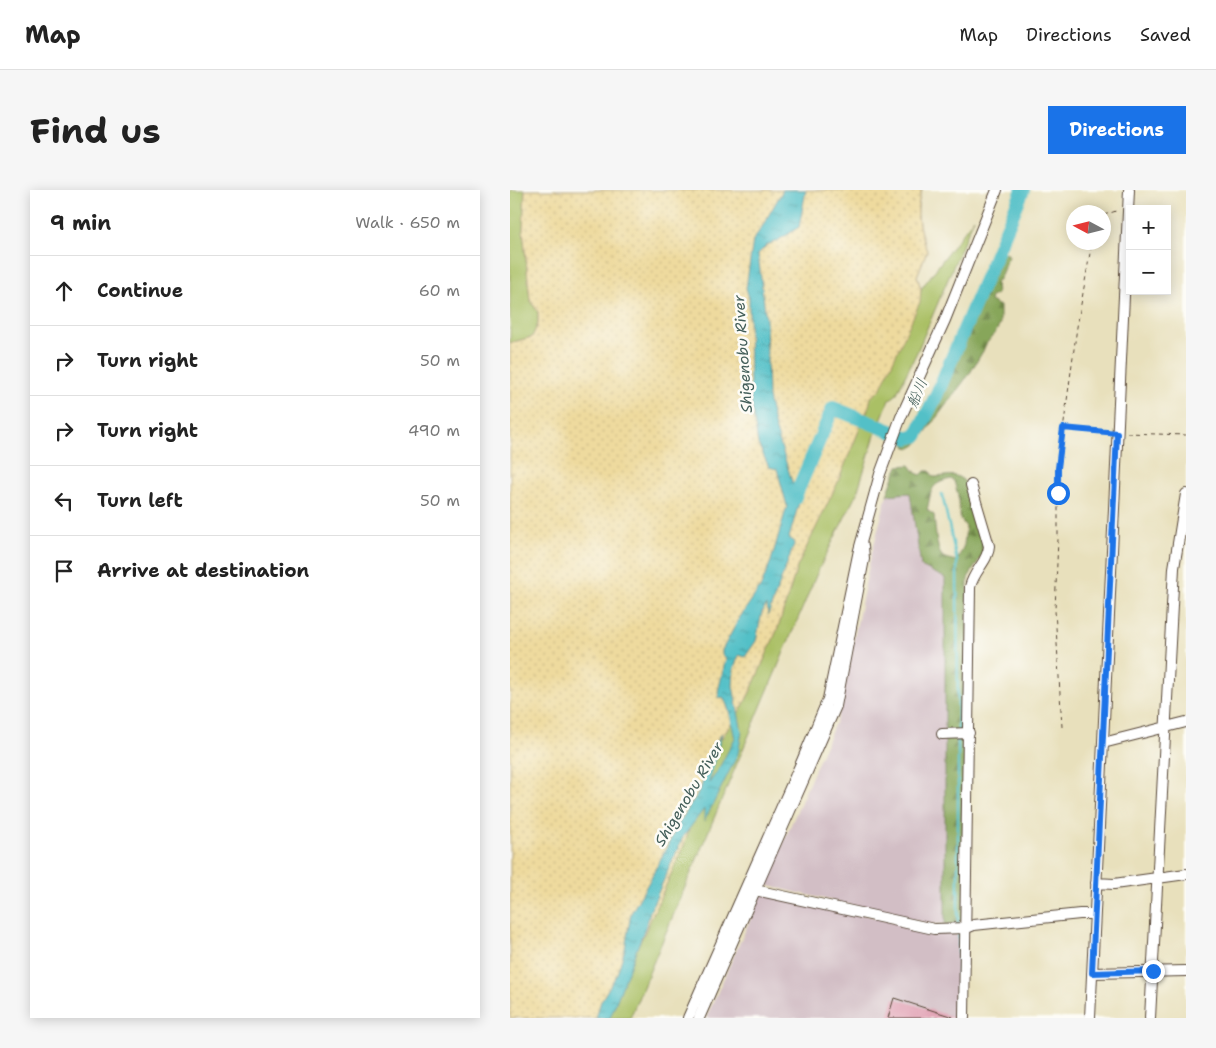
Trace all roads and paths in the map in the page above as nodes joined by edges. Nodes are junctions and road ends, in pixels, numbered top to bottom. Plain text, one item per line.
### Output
1 (997, 190) edge
2 (1129, 190) edge
3 (1128, 205) edge
4 (1126, 208) edge
5 (1111, 213) edge
6 (1126, 248) edge
7 (1091, 250) edge
8 (1063, 428) junction
9 (1117, 433) junction
10 (1186, 435) edge
11 (971, 485) dead end
12 (1186, 494) edge
13 (863, 533) junction
14 (1186, 722) edge
15 (1062, 727) dead end
16 (1166, 727) junction
17 (967, 733) junction
18 (943, 734) dead end
19 (1103, 743) junction
20 (1186, 874) edge
21 (1158, 878) junction
22 (1096, 883) junction
23 (755, 890) junction
24 (1094, 914) junction
25 (967, 928) junction
26 (1153, 971) junction
27 (1186, 971) edge
28 (1092, 973) junction
29 (688, 1018) edge
30 (699, 1018) edge
31 (964, 1018) edge
32 (1090, 1018) edge
33 (1150, 1018) edge

1 - 13 street
2 - 3 street
4 - 5 path
6 - 9 street
7 - 8 path
8 - 9 path
8 - 15 path
9 - 10 path
9 - 19 street
11 - 17 street
12 - 16 street
13 - 23 street
13 - 29 street
14 - 16 street
16 - 19 street
16 - 21 street
17 - 18 street
17 - 25 street
19 - 22 street
20 - 21 street
21 - 22 street
21 - 26 street
22 - 24 street
23 - 25 street
23 - 30 street
24 - 25 street
24 - 28 street
25 - 31 street
26 - 27 street
26 - 28 street
26 - 33 street
28 - 32 street

